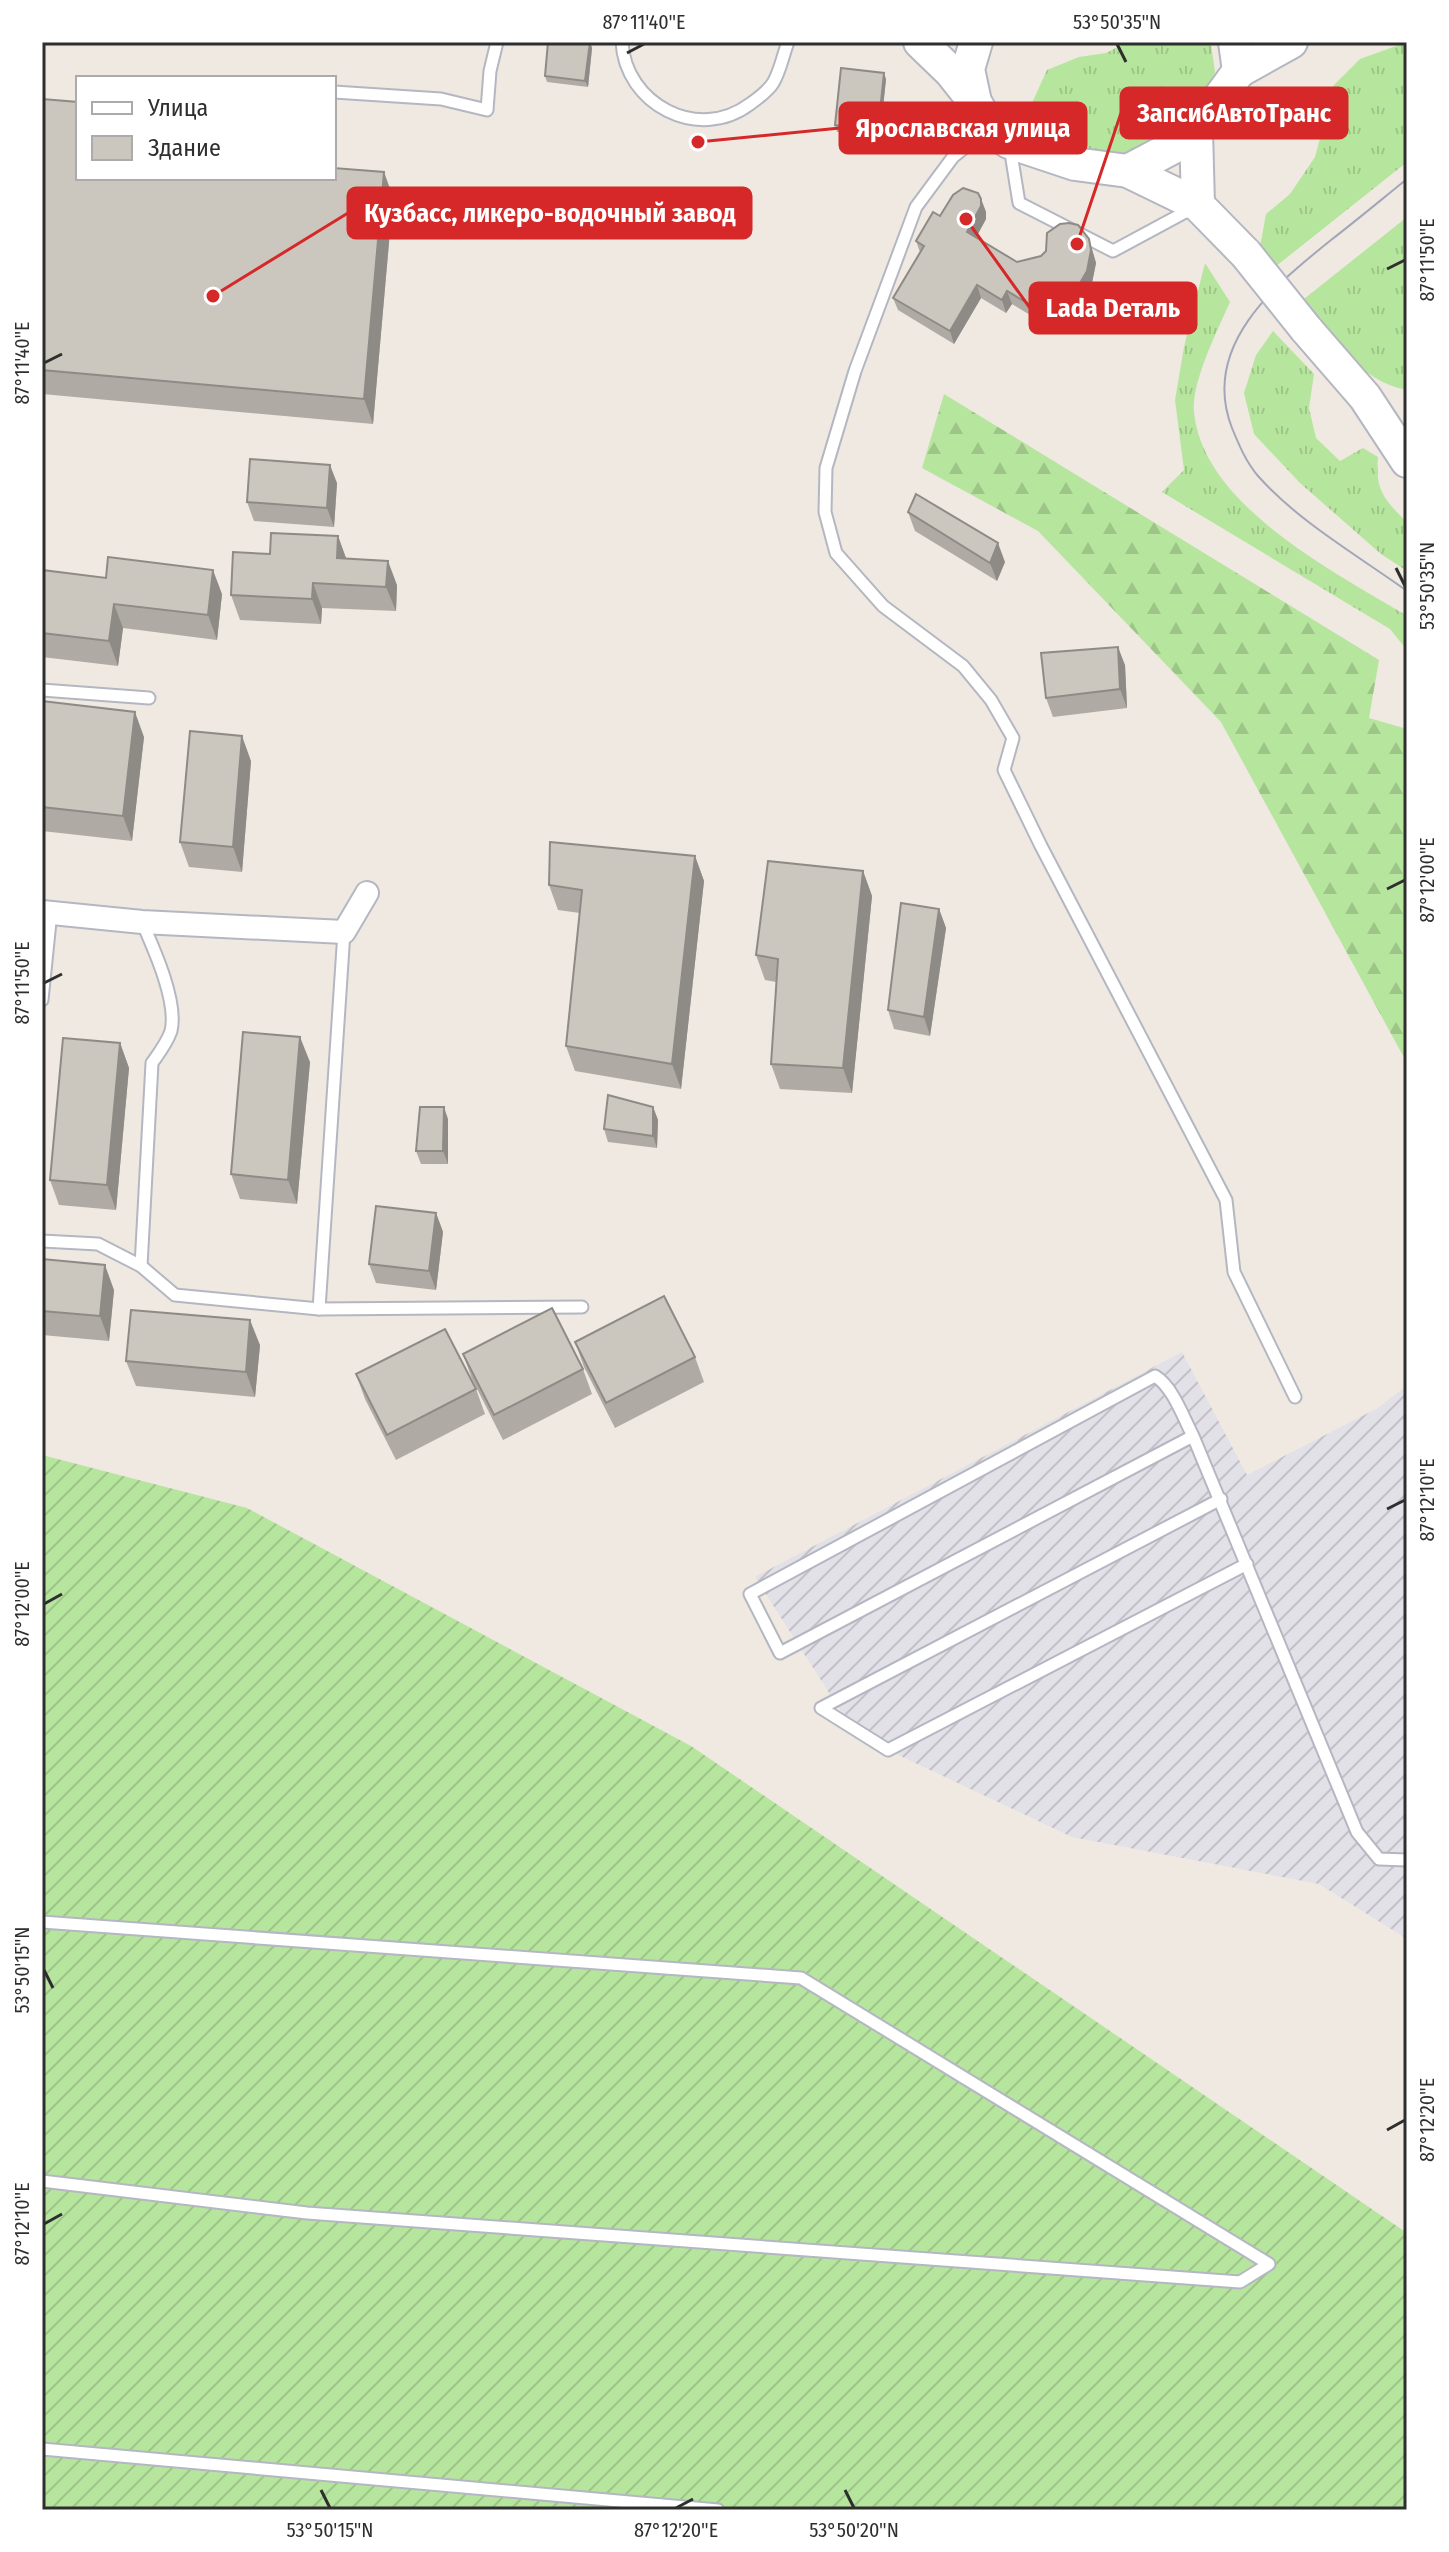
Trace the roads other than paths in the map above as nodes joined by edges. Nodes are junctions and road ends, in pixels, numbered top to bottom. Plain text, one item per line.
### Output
1 (497, 42) edge
2 (622, 42) edge
3 (788, 42) edge
4 (920, 42) edge
5 (976, 42) edge
6 (1291, 42) edge
7 (1237, 56) edge
8 (336, 92) edge
9 (991, 124) junction
10 (1196, 130) junction
11 (1128, 171) junction
12 (1198, 205) junction
13 (1365, 397) junction
14 (1407, 415) edge
15 (1407, 461) edge
16 (42, 690) edge
17 (149, 698) dead end
18 (367, 893) dead end
19 (46, 912) edge
20 (142, 922) junction
21 (344, 932) junction
22 (42, 1000) edge
23 (42, 1241) edge
24 (141, 1266) junction
25 (582, 1307) dead end
26 (319, 1309) junction
27 (1295, 1397) dead end
28 (1193, 1436) junction
29 (1221, 1499) junction
30 (1247, 1564) junction
31 (1407, 1860) edge
32 (42, 1922) edge
33 (42, 2181) edge
34 (42, 2449) edge
35 (718, 2510) edge

1 - 8 lane
2 - 3 lane
4 - 9 main road
5 - 9 main road
6 - 7 main road
7 - 10 main road
9 - 11 main road
9 - 12 lane
9 - 27 lane
10 - 11 main road
10 - 12 main road
11 - 12 main road
12 - 13 main road, bridge
13 - 14 main road
13 - 15 main road
16 - 17 lane
18 - 21 street
19 - 20 street
19 - 22 lane
20 - 21 street
20 - 24 lane
21 - 26 lane
23 - 24 lane
24 - 26 lane
25 - 26 lane
28 - 28 lane
28 - 29 lane
29 - 30 lane
29 - 30 lane
30 - 31 lane
32 - 33 lane
34 - 35 lane

